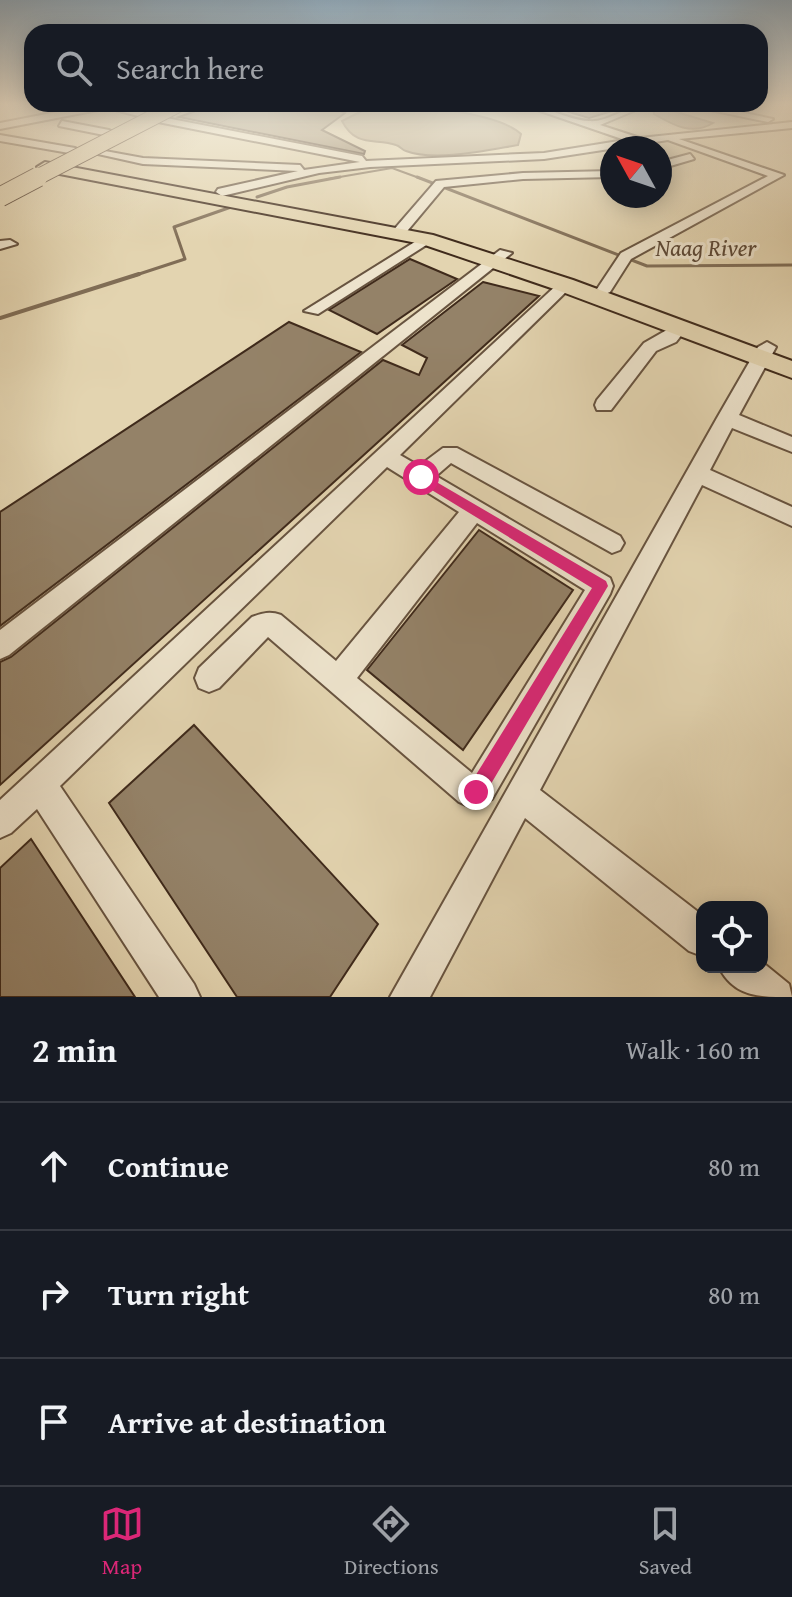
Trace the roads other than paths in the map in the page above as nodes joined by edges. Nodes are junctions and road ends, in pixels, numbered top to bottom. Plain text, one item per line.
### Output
1 (64, 150) edge
2 (91, 150) edge
3 (278, 150) edge
4 (321, 150) edge
5 (589, 150) edge
6 (702, 150) edge
7 (75, 151) dead end
8 (94, 152) dead end
9 (184, 153) dead end
10 (690, 157) dead end
11 (171, 160) junction
12 (672, 162) edge
13 (50, 164) dead end
14 (370, 164) junction
15 (257, 165) junction
16 (319, 170) junction
17 (600, 174) edge
18 (778, 175) junction
19 (792, 179) edge
20 (0, 197) edge
21 (241, 199) junction
22 (401, 229) junction
23 (426, 239) junction
24 (500, 256) junction
25 (565, 285) junction
26 (605, 289) junction
27 (312, 311) dead end
28 (679, 328) junction
29 (773, 354) edge
30 (792, 370) edge
31 (604, 405) dead end
32 (727, 418) junction
33 (792, 445) edge
34 (385, 456) junction
35 (697, 473) junction
36 (421, 477) junction
37 (475, 509) junction
38 (792, 517) edge
39 (612, 543) dead end
40 (0, 646) edge
41 (209, 678) dead end
42 (338, 680) junction
43 (40, 785) junction
44 (521, 795) junction
45 (0, 822) edge
46 (696, 933) edge
47 (746, 973) edge
48 (181, 997) edge
49 (409, 997) edge
50 (776, 997) edge

1 - 7 street
2 - 20 highway, bridge
3 - 15 street
4 - 14 street
5 - 14 street
6 - 18 street
8 - 11 street
9 - 11 street
10 - 12 street
11 - 15 street
13 - 21 highway
14 - 16 street
15 - 16 street
16 - 21 street
17 - 22 street
18 - 19 street
18 - 26 street
21 - 22 highway
22 - 23 highway
22 - 24 highway
23 - 24 highway
23 - 27 street
24 - 25 highway
24 - 26 highway
24 - 40 street
25 - 28 highway
25 - 34 street
26 - 29 highway
28 - 29 highway
28 - 31 street
29 - 30 highway
29 - 32 street
32 - 33 street
32 - 35 street
34 - 36 street
34 - 43 street
35 - 38 street
35 - 44 street
36 - 37 street
36 - 39 street
37 - 42 street
37 - 42 street
41 - 42 street
43 - 45 street
43 - 48 street
44 - 46 street
44 - 49 street
47 - 50 street

